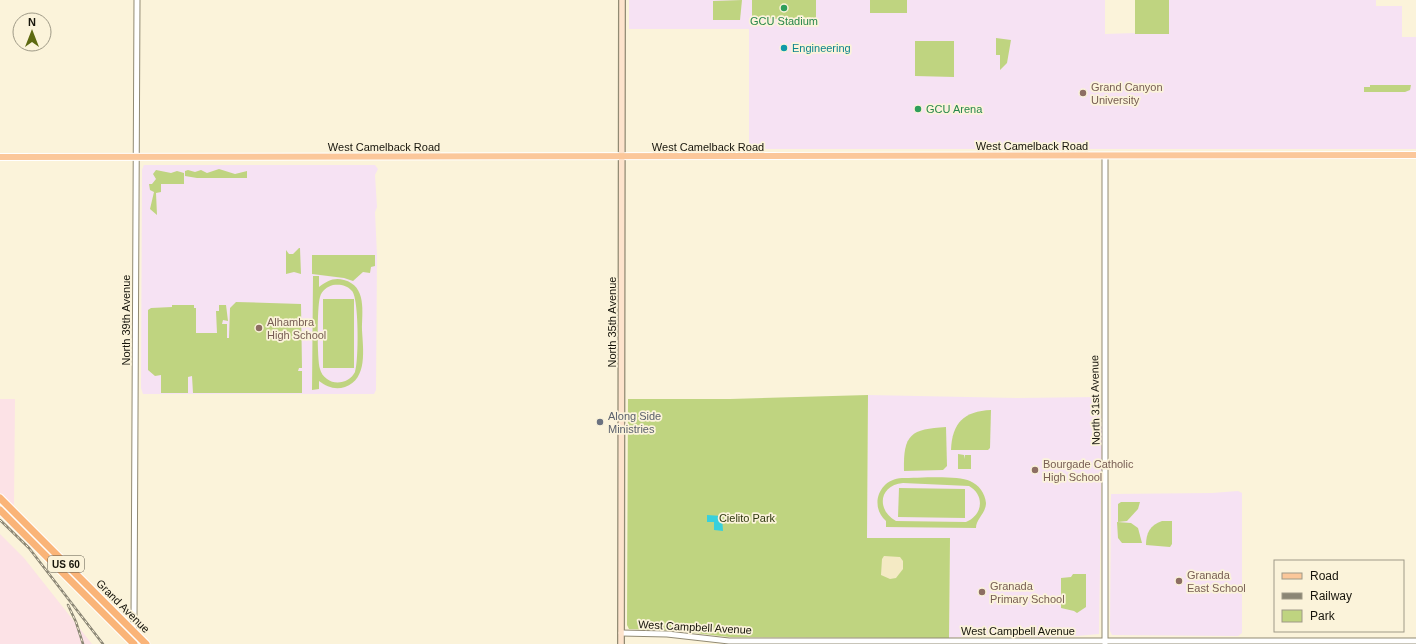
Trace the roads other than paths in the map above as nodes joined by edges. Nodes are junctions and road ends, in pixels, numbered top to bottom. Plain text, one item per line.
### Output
1 (137, 0) edge
2 (622, 0) edge
3 (1416, 155) edge
4 (1105, 156) junction
5 (0, 157) edge
6 (623, 157) junction
7 (137, 158) junction
8 (0, 498) edge
9 (0, 510) edge
10 (133, 631) junction
11 (621, 633) junction
12 (127, 637) junction
13 (1416, 641) edge
14 (1105, 642) edge
15 (134, 644) edge
16 (146, 644) edge
17 (621, 644) edge

1 - 7 street, North 39th Avenue
2 - 6 main road, North 35th Avenue
3 - 4 main road, West Camelback Road
4 - 6 main road, West Camelback Road
4 - 14 street, North 31st Avenue
5 - 7 main road, West Camelback Road
6 - 7 main road, West Camelback Road
6 - 11 main road, North 35th Avenue
7 - 10 street, North 39th Avenue
8 - 10 highway, Grand Avenue / US 60
9 - 12 highway, Grand Avenue / US 60
10 - 12 street
10 - 16 highway, Grand Avenue / US 60
11 - 14 street, West Campbell Avenue
11 - 17 main road, North 35th Avenue
12 - 15 highway, Grand Avenue / US 60
13 - 14 street, West Campbell Avenue

